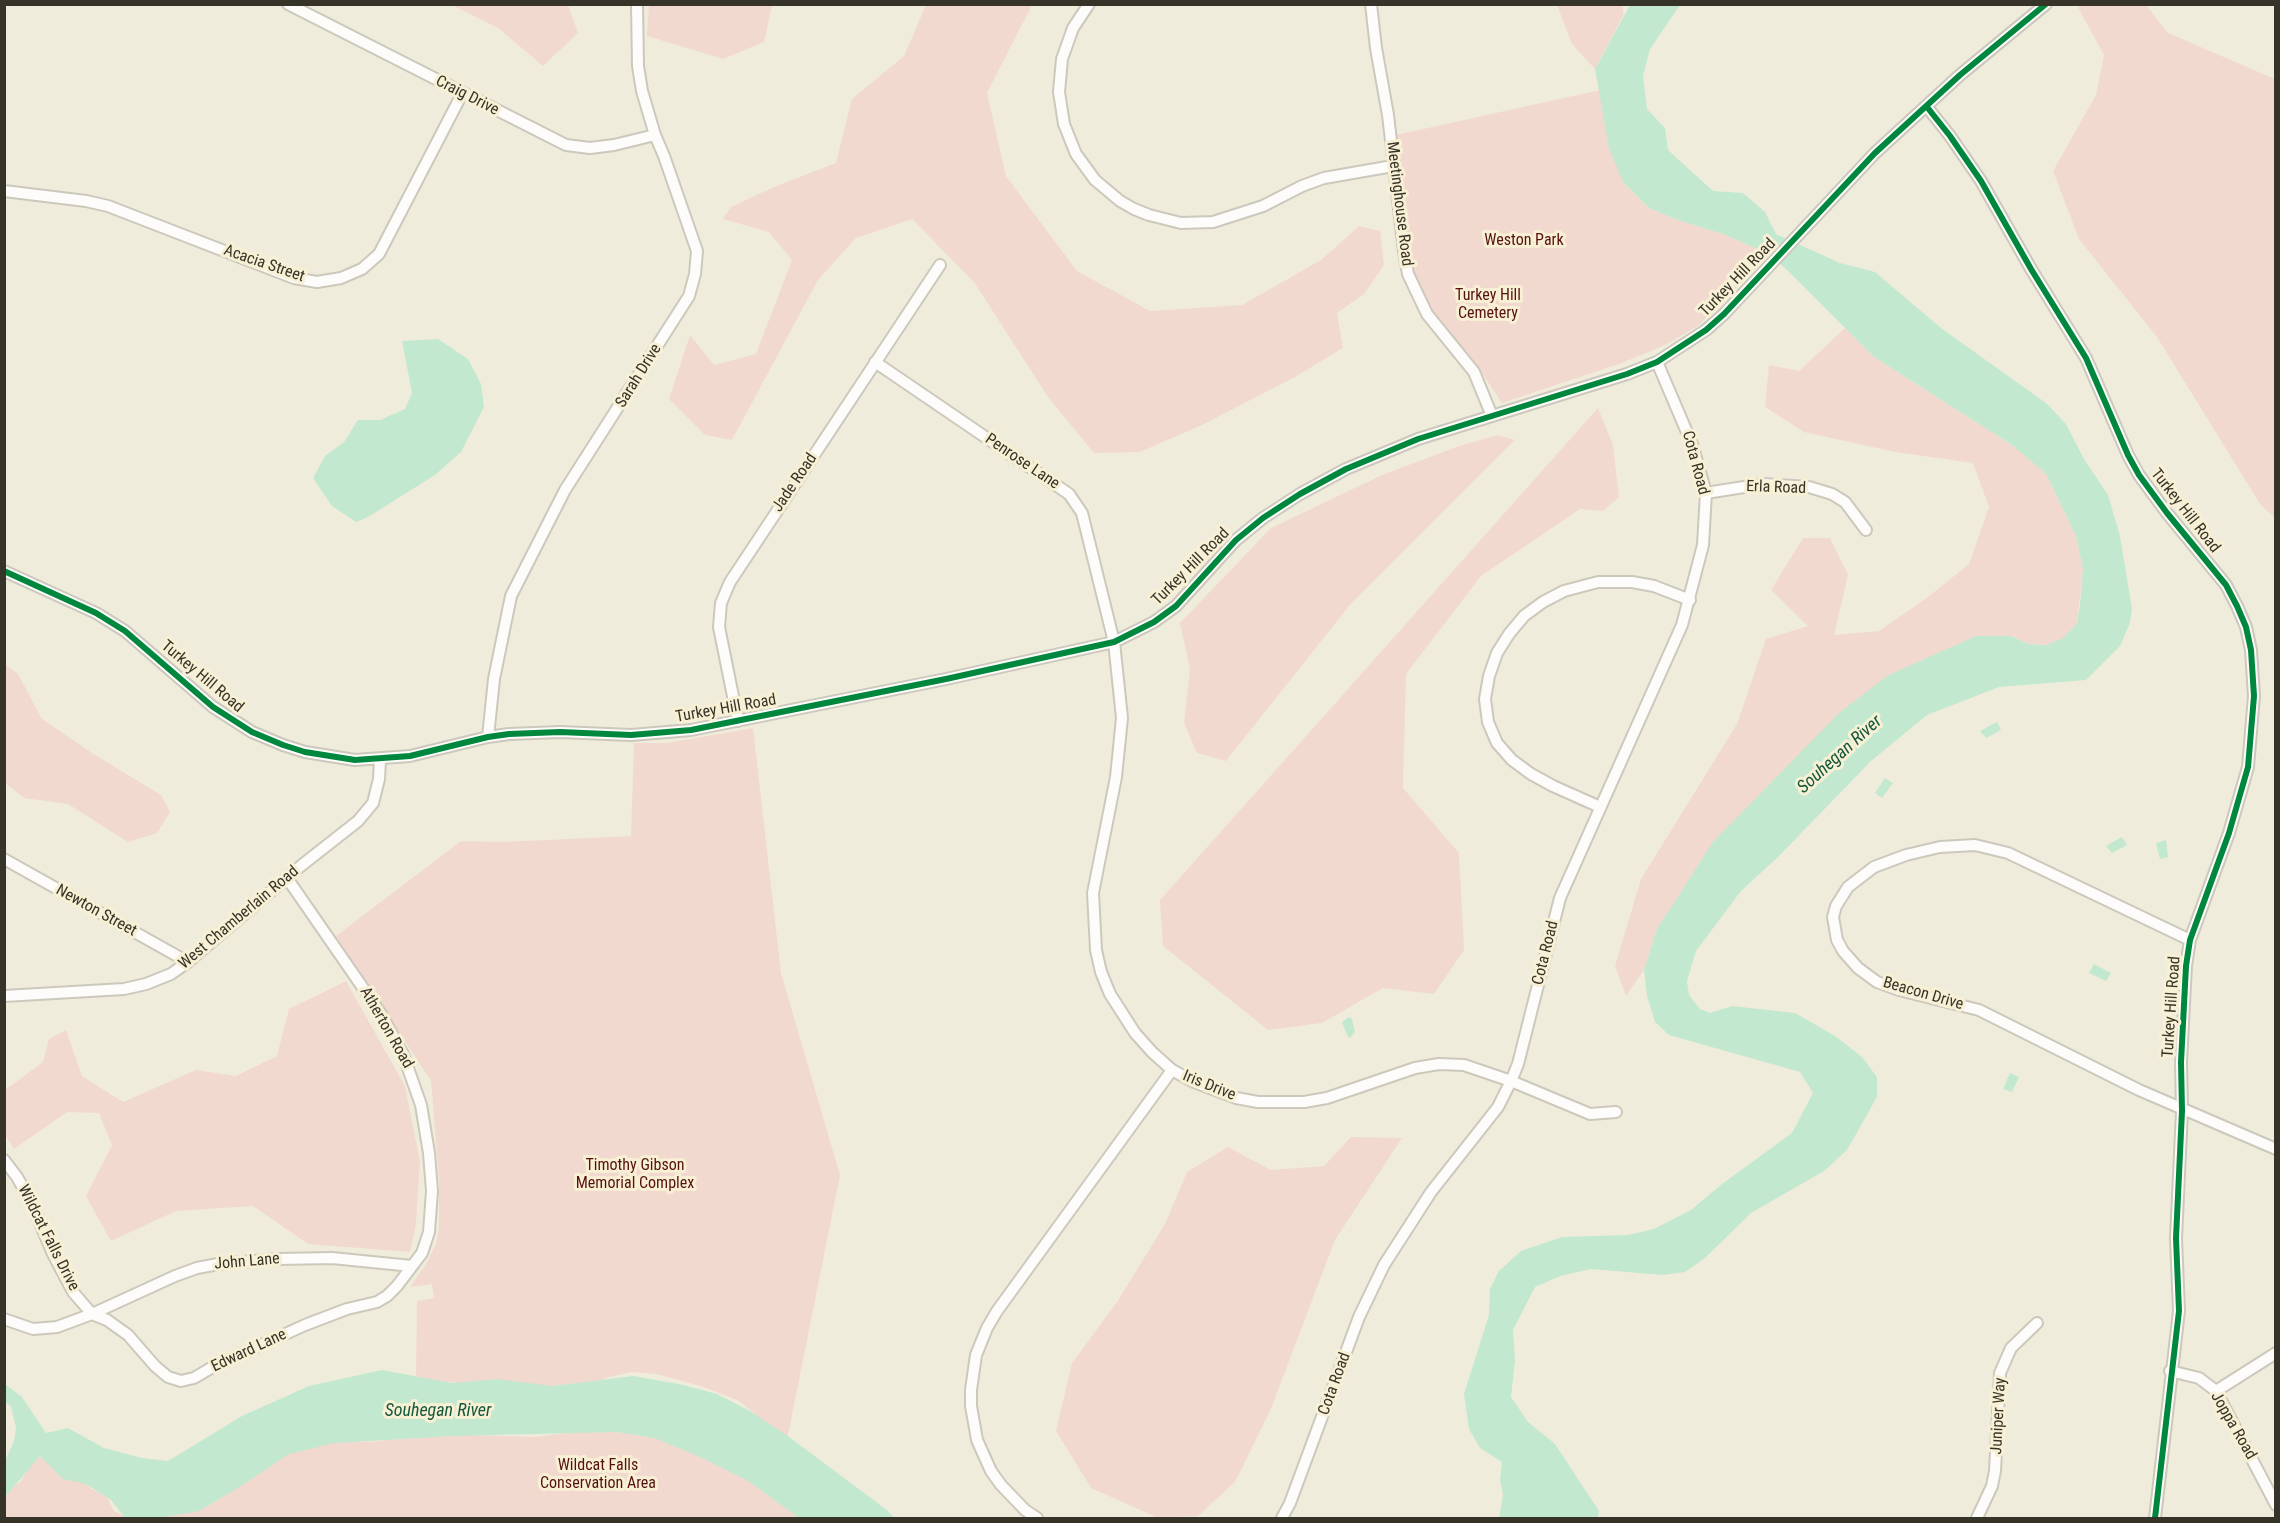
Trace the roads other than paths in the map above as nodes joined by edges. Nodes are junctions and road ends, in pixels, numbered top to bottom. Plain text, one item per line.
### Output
1 (288, 4) edge
2 (637, 4) edge
3 (1089, 4) edge
4 (1371, 4) edge
5 (2046, 4) edge
6 (462, 94) junction
7 (1927, 107) junction
8 (655, 135) junction
9 (1393, 166) junction
10 (4, 191) edge
11 (940, 265) dead end
12 (875, 362) junction
13 (1657, 362) junction
14 (1492, 416) junction
15 (1706, 493) junction
16 (1866, 530) dead end
17 (4, 571) edge
18 (1690, 600) junction
19 (1114, 642) junction
20 (738, 721) junction
21 (488, 737) junction
22 (380, 760) junction
23 (1600, 807) junction
24 (4, 859) edge
25 (287, 878) junction
26 (2190, 940) junction
27 (188, 962) junction
28 (4, 996) edge
29 (1172, 1070) junction
30 (1511, 1081) junction
31 (2182, 1111) junction
32 (1616, 1112) dead end
33 (2276, 1149) edge
34 (4, 1160) edge
35 (412, 1266) junction
36 (92, 1314) junction
37 (4, 1319) edge
38 (2037, 1323) dead end
39 (2276, 1353) edge
40 (2170, 1371) junction
41 (2216, 1391) junction
42 (2276, 1505) edge
43 (1037, 1518) edge
44 (1282, 1518) edge
45 (1977, 1518) edge
46 (2155, 1518) edge

1 - 6 street, Craig Drive
2 - 8 street, Sarah Drive
3 - 9 street
4 - 9 street, Meetinghouse Road
5 - 7 street
6 - 8 street, Craig Drive
6 - 10 street, Acacia Street
7 - 13 street, Turkey Hill Road
7 - 26 street, Turkey Hill Road
8 - 21 street, Sarah Drive
9 - 14 street, Meetinghouse Road
11 - 12 street, Jade Road
12 - 19 street, Penrose Lane
12 - 20 street, Jade Road
13 - 14 street, Turkey Hill Road
13 - 15 street, Cota Road
14 - 19 street, Turkey Hill Road
15 - 16 street, Erla Road
15 - 18 street, Cota Road
17 - 22 street, Turkey Hill Road
18 - 23 street, Cota Road
18 - 23 street
19 - 20 street, Turkey Hill Road
19 - 29 street, Iris Drive
20 - 21 street, Turkey Hill Road
21 - 22 street, Turkey Hill Road
22 - 25 street, West Chamberlain Road
23 - 30 street, Cota Road
24 - 27 street, Newton Street
25 - 27 street, West Chamberlain Road
25 - 35 street, Atherton Road
26 - 31 street, Turkey Hill Road
26 - 31 street, Beacon Drive
27 - 28 street, West Chamberlain Road
29 - 30 street, Iris Drive
29 - 43 street
30 - 32 street, Iris Drive
30 - 44 street, Cota Road
31 - 33 street, Beacon Drive
31 - 40 street, Turkey Hill Road
34 - 36 street, Wildcat Falls Drive
35 - 36 street, John Lane
35 - 36 street, Edward Lane
36 - 37 street, John Lane
38 - 45 street, Juniper Way
39 - 41 street
40 - 41 street, Joppa Road
40 - 46 street, Turkey Hill Road
41 - 42 street, Joppa Road

